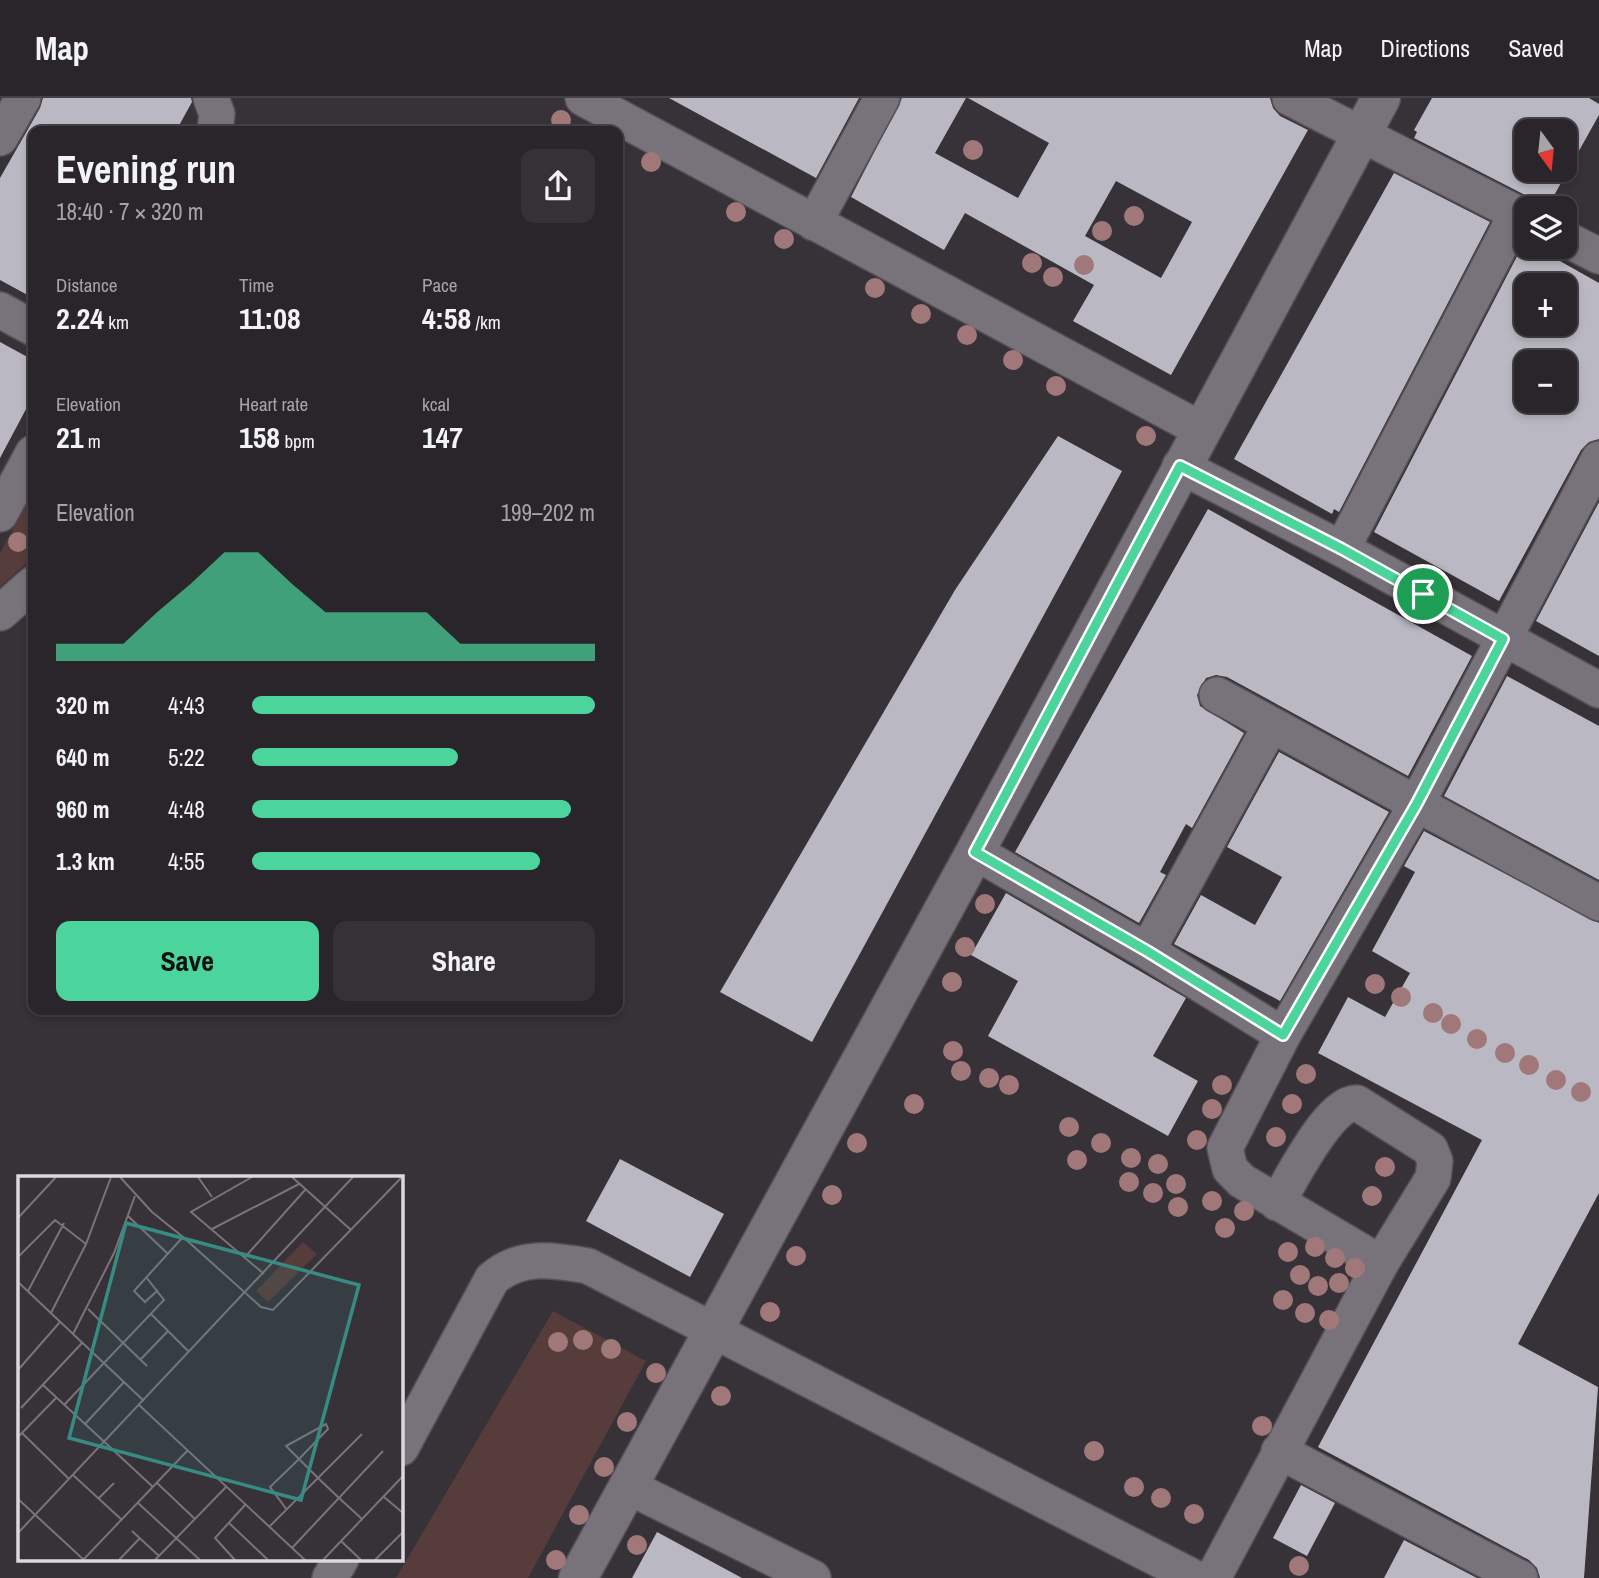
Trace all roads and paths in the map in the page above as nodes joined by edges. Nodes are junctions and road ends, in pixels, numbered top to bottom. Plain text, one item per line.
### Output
1 (23, 98) edge
2 (211, 98) edge
3 (583, 98) edge
4 (881, 98) edge
5 (1290, 98) edge
6 (1381, 98) edge
7 (216, 126) edge
8 (1360, 136) junction
9 (0, 138) edge
10 (1514, 213) edge
11 (814, 223) junction
12 (1514, 229) edge
13 (1577, 245) edge
14 (1599, 256) edge
15 (0, 310) edge
16 (28, 325) edge
17 (1200, 429) junction
18 (1599, 459) edge
19 (28, 462) edge
20 (1180, 466) junction
21 (0, 514) edge
22 (1342, 549) junction
23 (28, 588) edge
24 (0, 613) edge
25 (1503, 639) junction
26 (1599, 690) edge
27 (1217, 695) dead end
28 (1271, 725) junction
29 (1416, 805) junction
30 (975, 852) junction
31 (1599, 903) edge
32 (1147, 951) junction
33 (1283, 1035) junction
34 (1277, 1203) junction
35 (1381, 1263) junction
36 (715, 1329) junction
37 (402, 1446) edge
38 (1279, 1451) junction
39 (627, 1486) junction
40 (340, 1560) edge
41 (773, 1569) edge
42 (330, 1578) edge
43 (578, 1578) edge
44 (813, 1578) edge
45 (1195, 1578) edge
46 (1213, 1578) edge
47 (1520, 1578) edge

1 - 9 street
2 - 7 street
3 - 11 street
4 - 11 street
5 - 8 street
6 - 8 street
8 - 10 street
8 - 17 street
11 - 17 street
12 - 22 street
13 - 14 street
15 - 16 street
17 - 20 street
18 - 25 street
19 - 21 street
20 - 22 street
20 - 30 street
22 - 25 street
23 - 24 street
25 - 26 street
25 - 29 street
27 - 28 street
28 - 29 street
28 - 32 street
29 - 31 street
29 - 33 street
30 - 32 street
30 - 36 street
32 - 33 street
33 - 34 street
34 - 35 street
34 - 35 street
35 - 38 street
36 - 37 street
36 - 39 street
36 - 45 street
38 - 46 street
38 - 47 street
39 - 41 street
39 - 43 street
40 - 42 street
41 - 44 street

